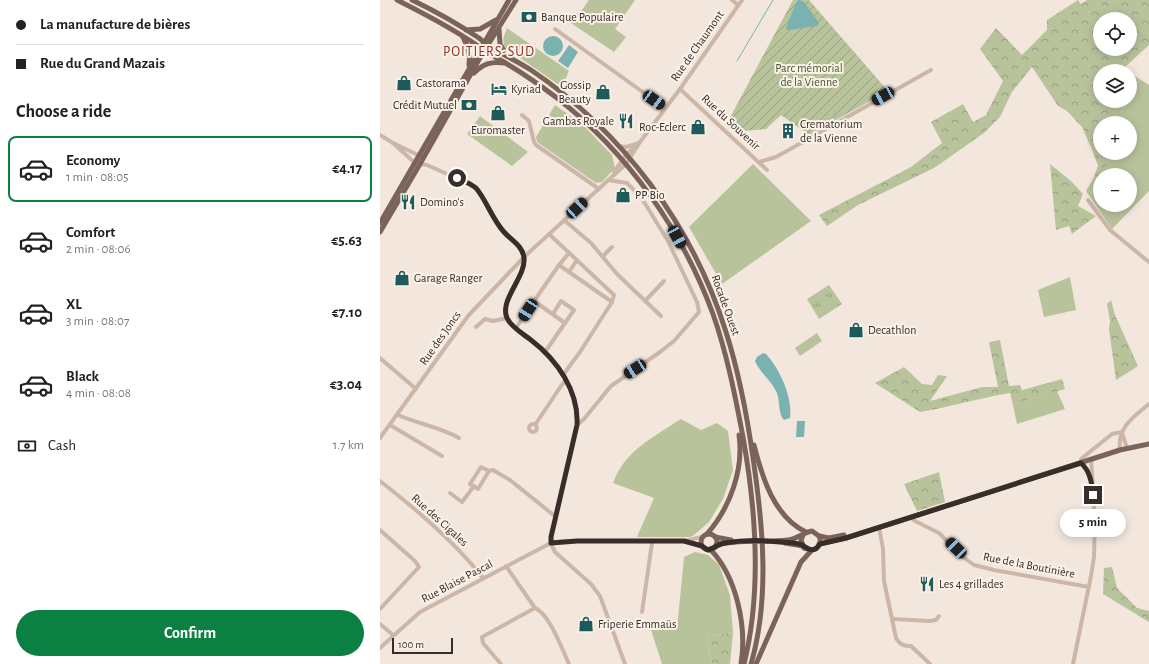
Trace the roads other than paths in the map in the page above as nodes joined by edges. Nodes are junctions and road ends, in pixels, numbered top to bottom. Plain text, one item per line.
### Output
1 (398, 0) edge
2 (412, 0) edge
3 (509, 0) edge
4 (516, 0) edge
5 (732, 0) edge
6 (742, 0) edge
7 (418, 3) junction
8 (738, 6) junction
9 (418, 11) junction
10 (498, 19) junction
11 (499, 28) junction
12 (555, 29) dead end
13 (466, 30) junction
14 (462, 36) junction
15 (485, 47) junction
16 (509, 57) junction
17 (506, 63) junction
18 (468, 69) junction
19 (932, 70) dead end
20 (469, 78) junction
21 (680, 89) junction
22 (665, 108) junction
23 (522, 116) dead end
24 (380, 135) edge
25 (640, 142) junction
26 (393, 143) junction
27 (619, 146) junction
28 (628, 156) junction
29 (421, 157) junction
30 (624, 162) junction
31 (759, 162) junction
32 (418, 164) junction
33 (427, 165) junction
34 (767, 170) dead end
35 (608, 180) junction
36 (599, 189) junction
37 (1088, 200) dead end
38 (564, 220) junction
39 (380, 223) edge
40 (380, 232) edge
41 (549, 234) junction
42 (612, 247) dead end
43 (569, 253) junction
44 (603, 256) junction
45 (524, 257) junction
46 (577, 260) junction
47 (1149, 262) edge
48 (559, 265) junction
49 (569, 272) junction
50 (664, 281) dead end
51 (534, 301) junction
52 (645, 301) junction
53 (612, 302) junction
54 (553, 314) junction
55 (661, 316) dead end
56 (507, 318) junction
57 (565, 323) junction
58 (476, 327) dead end
59 (516, 328) junction
60 (545, 352) junction
61 (380, 358) edge
62 (563, 375) junction
63 (566, 380) junction
64 (733, 382) junction
65 (416, 389) junction
66 (1149, 404) edge
67 (746, 413) junction
68 (398, 415) junction
69 (390, 425) junction
70 (535, 425) dead end
71 (577, 425) junction
72 (1122, 432) junction
73 (380, 438) edge
74 (459, 438) dead end
75 (1149, 444) edge
76 (1127, 448) junction
77 (1120, 450) junction
78 (442, 456) dead end
79 (1091, 459) junction
80 (1081, 461) junction
81 (489, 471) junction
82 (380, 481) edge
83 (1092, 484) junction
84 (474, 486) junction
85 (450, 492) dead end
86 (556, 517) junction
87 (910, 517) junction
88 (879, 527) junction
89 (380, 530) edge
90 (857, 533) junction
91 (804, 534) junction
92 (705, 535) junction
93 (819, 536) junction
94 (715, 537) junction
95 (651, 541) junction
96 (684, 541) junction
97 (736, 541) junction
98 (774, 541) junction
99 (551, 543) junction
100 (820, 544) junction
101 (716, 545) junction
102 (702, 546) junction
103 (803, 546) junction
104 (710, 549) junction
105 (812, 550) junction
106 (506, 566) junction
107 (483, 578) junction
108 (1088, 587) junction
109 (535, 608) junction
110 (380, 609) edge
111 (642, 612) dead end
112 (939, 616) dead end
113 (893, 620) junction
114 (380, 624) edge
115 (393, 635) junction
116 (380, 648) edge
117 (501, 664) edge
118 (569, 664) edge
119 (625, 664) edge
120 (741, 664) edge
121 (744, 664) edge
122 (751, 664) edge
123 (756, 664) edge
124 (930, 664) edge
125 (1073, 664) edge

1 - 7 main road
1 - 9 main road
2 - 7 main road
3 - 10 main road
4 - 11 main road
5 - 8 street
6 - 8 street, Rue de Chaumont
7 - 9 main road
7 - 13 main road
8 - 21 street, Rue de Chaumont
9 - 14 main road
10 - 13 main road
10 - 15 main road
11 - 15 main road
11 - 16 main road
12 - 22 street
13 - 15 main road
14 - 15 main road
14 - 18 main road
15 - 16 main road, Rocade Ouest
15 - 17 main road, Rocade Ouest
15 - 18 main road
15 - 20 main road
16 - 27 main road, Rocade Ouest
17 - 20 main road
17 - 30 main road, Rocade Ouest
18 - 29 main road
19 - 31 street
20 - 29 main road
21 - 22 street, Rue de Chaumont
21 - 31 street, Rue du Souvenir
22 - 25 street, Rue de Chaumont
23 - 36 street
24 - 26 street
25 - 27 street
25 - 28 street, Rue de Chaumont
26 - 29 street
26 - 32 street
27 - 28 main road, Rocade Ouest
28 - 30 street, Rue de Chaumont
28 - 67 main road, Rocade Ouest
29 - 32 main road
29 - 33 street
30 - 35 street, Rue de Chaumont
30 - 64 main road, Rocade Ouest
31 - 34 street, Rue du Souvenir
32 - 33 street
32 - 39 main road
32 - 40 main road
33 - 45 street
35 - 36 street, Rue de Chaumont
35 - 71 street
36 - 38 street, Rue de Chaumont
37 - 47 street
38 - 41 street, Rue de Chaumont
38 - 44 street
41 - 43 street
41 - 45 street, Rue de Chaumont
42 - 44 street
43 - 46 street
43 - 48 street
44 - 52 street
45 - 56 street
45 - 65 street, Rue des Joncs
46 - 49 street
46 - 53 street
48 - 49 street
48 - 51 street
49 - 53 street
50 - 52 street
51 - 54 street
51 - 59 street
52 - 55 street
53 - 62 street
54 - 57 street
54 - 57 street
56 - 58 street
56 - 59 street
57 - 60 street
59 - 60 street
60 - 62 street
61 - 65 street
62 - 63 street
63 - 70 street
63 - 71 street
64 - 92 main road
64 - 121 main road, Rocade Ouest
65 - 68 street, Rue des Joncs
66 - 72 street
67 - 91 main road
67 - 122 main road, Rocade Ouest
68 - 69 street, Rue des Joncs
68 - 74 street
69 - 73 street, Rue des Joncs
69 - 78 street
71 - 86 street
72 - 76 street
72 - 77 street
72 - 80 street
75 - 76 main road
76 - 77 main road
77 - 79 main road
79 - 80 main road
79 - 83 street
80 - 83 street
80 - 87 main road
81 - 84 street
81 - 84 street
81 - 86 street
82 - 107 street, Rue des Cigales
83 - 108 street
84 - 85 street
86 - 99 street
87 - 88 main road
87 - 108 street, Rue de la Boutinière
88 - 90 main road
88 - 113 street
89 - 110 street
90 - 93 main road
90 - 100 main road
91 - 93 main road
91 - 98 main road
91 - 103 main road
92 - 94 main road
92 - 96 street
92 - 102 main road
93 - 100 main road
94 - 97 main road
94 - 101 main road
95 - 96 street
95 - 99 street
95 - 111 street
96 - 102 street
97 - 98 main road
97 - 101 main road
98 - 103 main road
99 - 106 street, Rue Blaise Pascal
99 - 119 street
100 - 105 main road
101 - 104 main road
102 - 104 main road
103 - 105 main road
104 - 120 main road
105 - 123 main road
106 - 107 street, Rue Blaise Pascal
106 - 109 street
107 - 115 street, Rue Blaise Pascal
108 - 125 street
109 - 117 street
109 - 118 street
112 - 113 street
113 - 124 street
114 - 115 street
115 - 116 street, Rue Blaise Pascal

